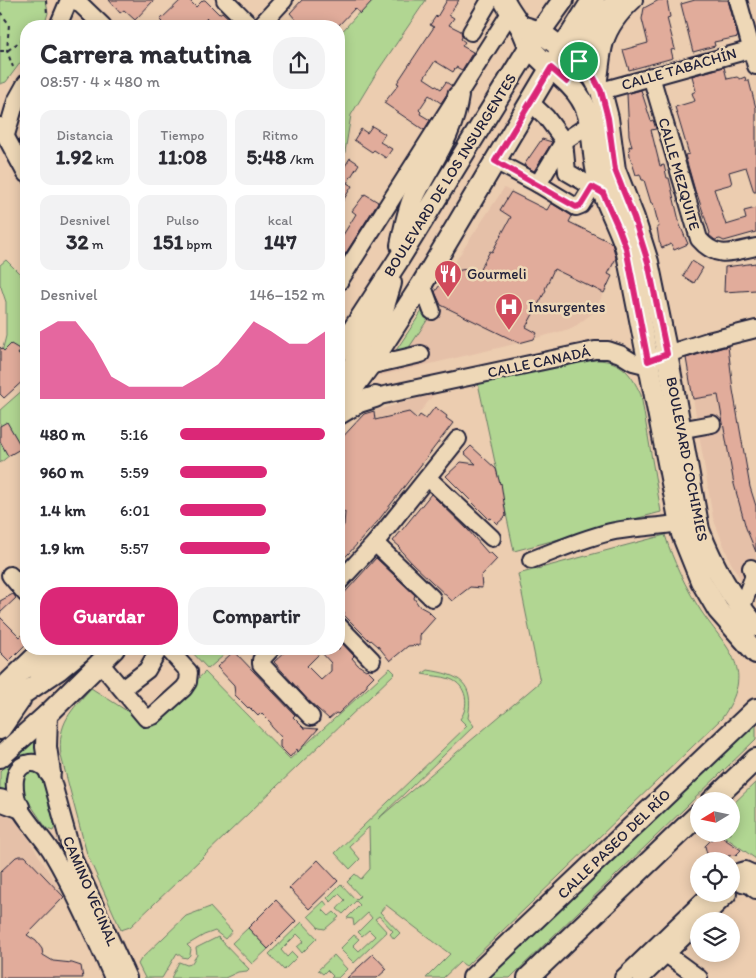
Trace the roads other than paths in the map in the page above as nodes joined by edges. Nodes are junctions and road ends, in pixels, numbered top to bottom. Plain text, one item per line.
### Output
1 (69, 0) edge
2 (76, 0) edge
3 (225, 0) edge
4 (284, 0) edge
5 (490, 0) edge
6 (563, 0) edge
7 (594, 0) edge
8 (618, 0) edge
9 (634, 0) edge
10 (738, 0) edge
11 (54, 20) edge
12 (97, 20) edge
13 (245, 20) edge
14 (266, 20) edge
15 (521, 24) edge
16 (471, 32) dead end
17 (563, 47) junction
18 (754, 49) edge
19 (579, 61) junction
20 (756, 66) edge
21 (551, 68) junction
22 (651, 76) junction
23 (567, 82) junction
24 (599, 88) junction
25 (20, 94) edge
26 (458, 96) junction
27 (530, 102) junction
28 (590, 124) junction
29 (3, 130) edge
30 (564, 141) junction
31 (495, 161) junction
32 (20, 163) edge
33 (538, 184) junction
34 (598, 190) junction
35 (756, 247) edge
36 (397, 262) junction
37 (345, 273) edge
38 (422, 284) junction
39 (432, 312) dead end
40 (754, 332) edge
41 (345, 342) edge
42 (421, 354) dead end
43 (658, 357) junction
44 (369, 366) junction
45 (345, 378) edge
46 (374, 396) joint
47 (345, 400) edge
48 (345, 410) edge
49 (712, 424) dead end
50 (680, 430) junction
51 (458, 439) dead end
52 (428, 478) junction
53 (680, 522) junction
54 (492, 538) dead end
55 (375, 543) junction
56 (531, 560) dead end
57 (751, 568) dead end
58 (10, 575) dead end
59 (345, 576) edge
60 (20, 587) edge
61 (432, 598) dead end
62 (741, 609) junction
63 (756, 626) edge
64 (345, 632) edge
65 (756, 653) edge
66 (38, 655) edge
67 (55, 655) edge
68 (76, 655) edge
69 (156, 655) edge
70 (173, 655) edge
71 (266, 655) edge
72 (106, 657) edge
73 (372, 660) dead end
74 (125, 687) junction
75 (0, 691) edge
76 (24, 693) junction
77 (0, 709) edge
78 (756, 709) edge
79 (47, 715) junction
80 (311, 717) dead end
81 (0, 729) edge
82 (0, 757) edge
83 (756, 759) edge
84 (50, 773) junction
85 (721, 792) edge
86 (9, 803) edge
87 (690, 823) edge
88 (703, 902) edge
89 (720, 902) edge
90 (709, 912) edge
91 (690, 929) edge
92 (661, 950) junction
93 (113, 978) edge
94 (128, 978) edge
95 (473, 978) edge
96 (528, 978) edge
97 (623, 978) edge
98 (641, 978) edge
99 (699, 978) edge

1 - 11 street
2 - 12 street
3 - 13 street
4 - 14 street
5 - 16 street
6 - 15 main road, BOULEVARD DE LOS INSURGENTES
7 - 17 main road, BOULEVARD DE LOS INSURGENTES
8 - 19 main road
9 - 24 street
10 - 18 street
15 - 17 main road, BOULEVARD COCHIMIES
15 - 21 main road, BOULEVARD COCHIMIES
15 - 26 street
15 - 36 main road, BOULEVARD DE LOS INSURGENTES
17 - 19 main road, BOULEVARD COCHIMIES
17 - 21 main road, BOULEVARD DE LOS INSURGENTES
18 - 20 street
18 - 22 street, CALLE TABACHÍN
19 - 23 main road
19 - 24 main road, BOULEVARD COCHIMIES
21 - 23 main road, BOULEVARD COCHIMIES
21 - 27 main road, BOULEVARD DE LOS INSURGENTES
22 - 24 street, CALLE TABACHÍN
22 - 35 street, CALLE MEZQUITE
23 - 28 main road, BOULEVARD COCHIMIES
24 - 43 main road, BOULEVARD COCHIMIES
25 - 29 street
26 - 36 main road
26 - 37 street
27 - 30 street
27 - 31 main road, BOULEVARD DE LOS INSURGENTES
28 - 30 street
28 - 34 main road, BOULEVARD COCHIMIES
29 - 32 street
30 - 33 street
30 - 34 street
31 - 33 street
31 - 38 main road, BOULEVARD DE LOS INSURGENTES
33 - 34 street
34 - 43 main road, BOULEVARD COCHIMIES
36 - 41 main road, BOULEVARD DE LOS INSURGENTES
36 - 45 main road
38 - 39 street
38 - 44 main road, BOULEVARD DE LOS INSURGENTES
40 - 43 street, CALLE CANADÁ
42 - 44 street
43 - 46 street, CALLE CANADÁ
43 - 50 main road, BOULEVARD COCHIMIES
43 - 53 main road, BOULEVARD COCHIMIES
44 - 47 main road, BOULEVARD DE LOS INSURGENTES
46 - 48 main road
49 - 50 street
50 - 62 main road, BOULEVARD COCHIMIES
51 - 52 street
52 - 54 street
52 - 55 street
53 - 56 street
53 - 65 main road, BOULEVARD COCHIMIES
55 - 59 street
55 - 61 street
57 - 62 street
58 - 60 street
62 - 63 main road, BOULEVARD COCHIMIES
64 - 73 street
66 - 75 main road
67 - 76 main road
68 - 76 main road
69 - 74 street
70 - 74 street
71 - 80 street
72 - 74 street
72 - 79 main road
76 - 77 main road
76 - 81 main road
78 - 95 main road, CALLE PASEO DEL RÍO
79 - 82 main road
79 - 84 main road
83 - 85 main road
84 - 86 street
84 - 94 street, CAMINO VECINAL
86 - 93 street, CAMINO VECINAL
87 - 96 main road
88 - 92 street
89 - 90 street
91 - 92 street
92 - 97 street
92 - 98 street
92 - 99 street

